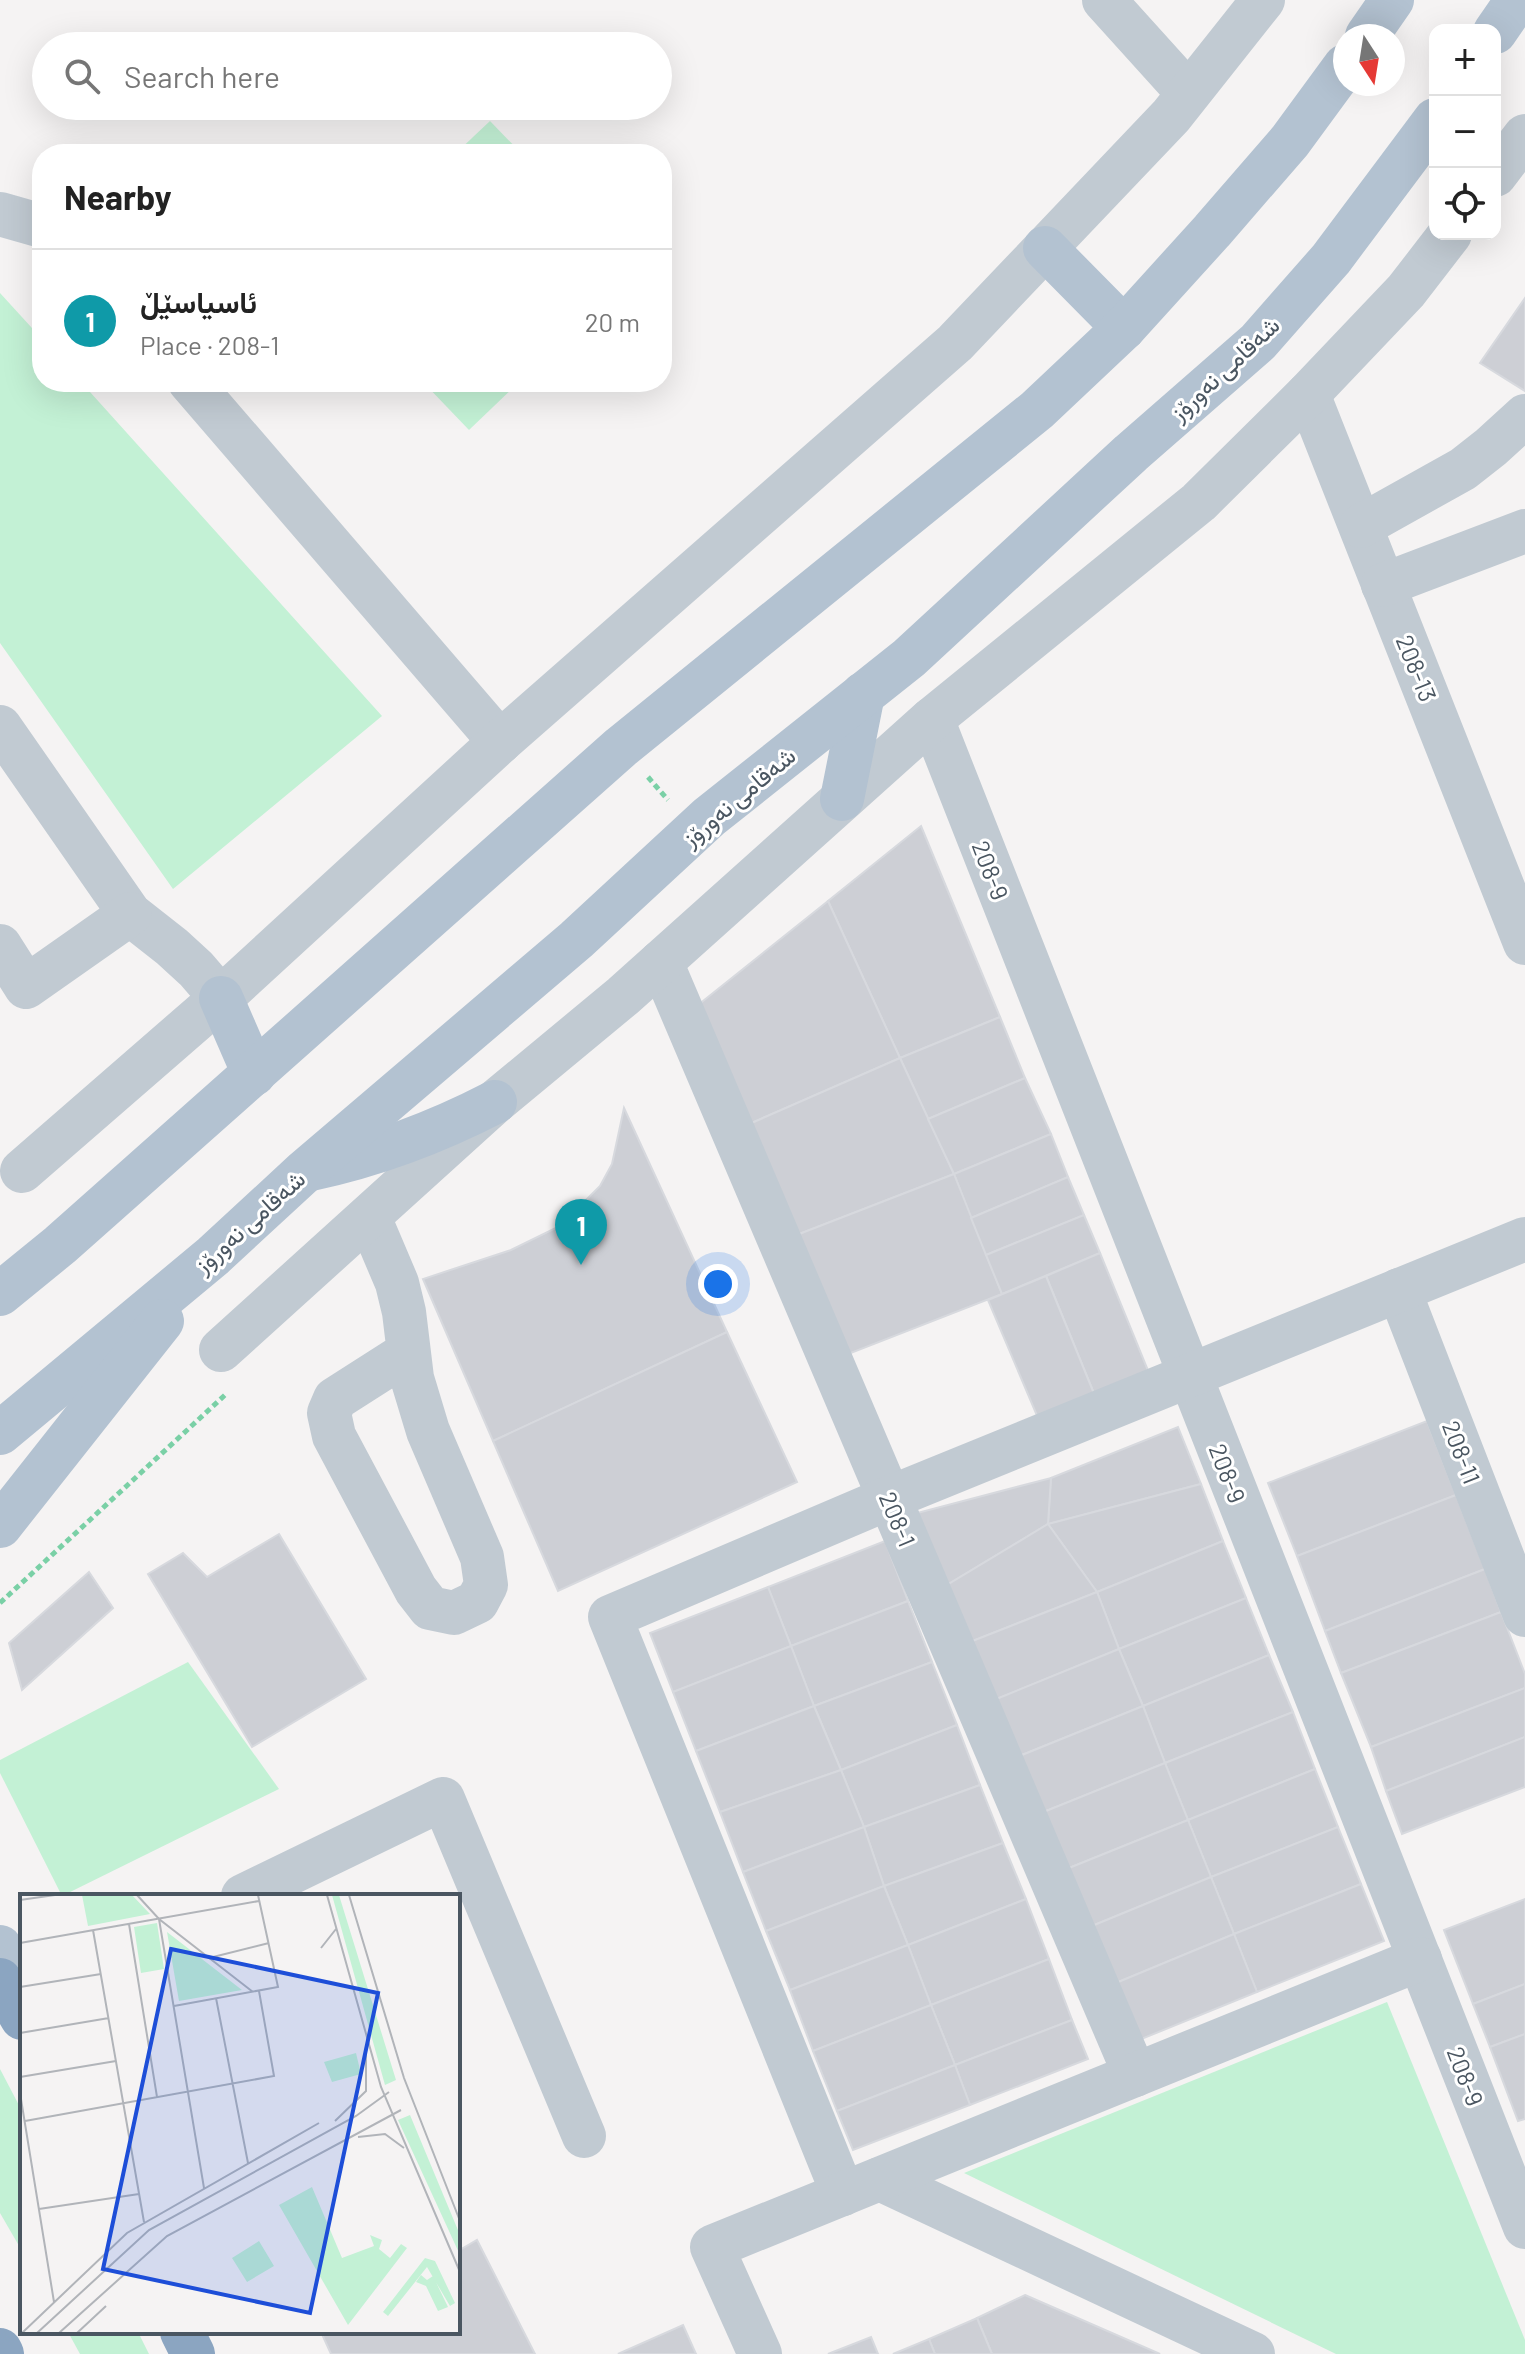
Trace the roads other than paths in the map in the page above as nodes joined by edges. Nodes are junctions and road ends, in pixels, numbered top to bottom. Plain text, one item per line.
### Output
1 (1104, 0) edge
2 (1263, 0) edge
3 (1392, 0) edge
4 (1517, 0) edge
5 (1375, 24) edge
6 (1500, 24) edge
7 (1333, 82) edge
8 (1188, 93) junction
9 (1429, 128) edge
10 (1525, 136) edge
11 (1500, 168) edge
12 (0, 214) edge
13 (32, 223) edge
14 (1445, 240) edge
15 (1045, 248) junction
16 (1124, 328) junction
17 (199, 392) edge
18 (1308, 394) junction
19 (1525, 416) edge
20 (1361, 526) junction
21 (1525, 531) edge
22 (1383, 585) junction
23 (863, 694) junction
24 (932, 719) junction
25 (0, 727) edge
26 (500, 742) junction
27 (842, 799) junction
28 (130, 914) junction
29 (1525, 943) edge
30 (0, 946) edge
31 (661, 962) junction
32 (221, 998) junction
33 (254, 1074) junction
34 (495, 1102) junction
35 (22, 1171) dead end
36 (305, 1171) junction
37 (369, 1217) junction
38 (1525, 1239) edge
39 (60, 1245) junction
40 (213, 1256) junction
41 (0, 1276) edge
42 (1399, 1290) junction
43 (0, 1294) edge
44 (221, 1350) dead end
45 (407, 1353) junction
46 (1190, 1375) junction
47 (0, 1433) edge
48 (889, 1498) junction
49 (0, 1526) edge
50 (1525, 1615) edge
51 (247, 1894) edge
52 (0, 1947) edge
53 (1420, 1959) junction
54 (15, 2002) edge
55 (1135, 2075) junction
56 (584, 2136) dead end
57 (862, 2187) junction
58 (1525, 2227) edge
59 (183, 2334) edge
60 (1239, 2352) edge
61 (193, 2354) edge
62 (760, 2354) edge

1 - 8 street
2 - 8 street
3 - 5 main road
4 - 6 main road
7 - 16 main road
8 - 15 street
9 - 23 main road, شەقامی نەورۆز
10 - 11 street
12 - 13 street
14 - 18 street
15 - 16 main road
15 - 26 street
16 - 33 main road
17 - 26 street
18 - 20 street, 208-13
18 - 24 street
19 - 20 street
20 - 22 street, 208-13
21 - 22 street
22 - 29 street, 208-13
23 - 27 main road
23 - 36 main road, شەقامی نەورۆز
24 - 27 street
24 - 46 street, 208-9
25 - 28 street
26 - 32 street
27 - 31 street
28 - 30 street
28 - 32 street
31 - 34 street
31 - 48 street, 208-1
32 - 33 main road
32 - 35 street
33 - 39 main road
34 - 36 main road
34 - 37 street
36 - 40 main road, شەقامی نەورۆز
37 - 44 street
37 - 45 street
38 - 42 street
39 - 41 main road
39 - 43 main road
40 - 47 main road, شەقامی نەورۆز
40 - 49 main road
42 - 46 street
42 - 50 street, 208-11
45 - 45 street
46 - 48 street
46 - 53 street, 208-9
48 - 55 street, 208-1
48 - 57 street
51 - 56 street
52 - 54 main road
53 - 55 street
53 - 58 street, 208-9
55 - 57 street
57 - 60 street
57 - 62 street
59 - 61 highway

